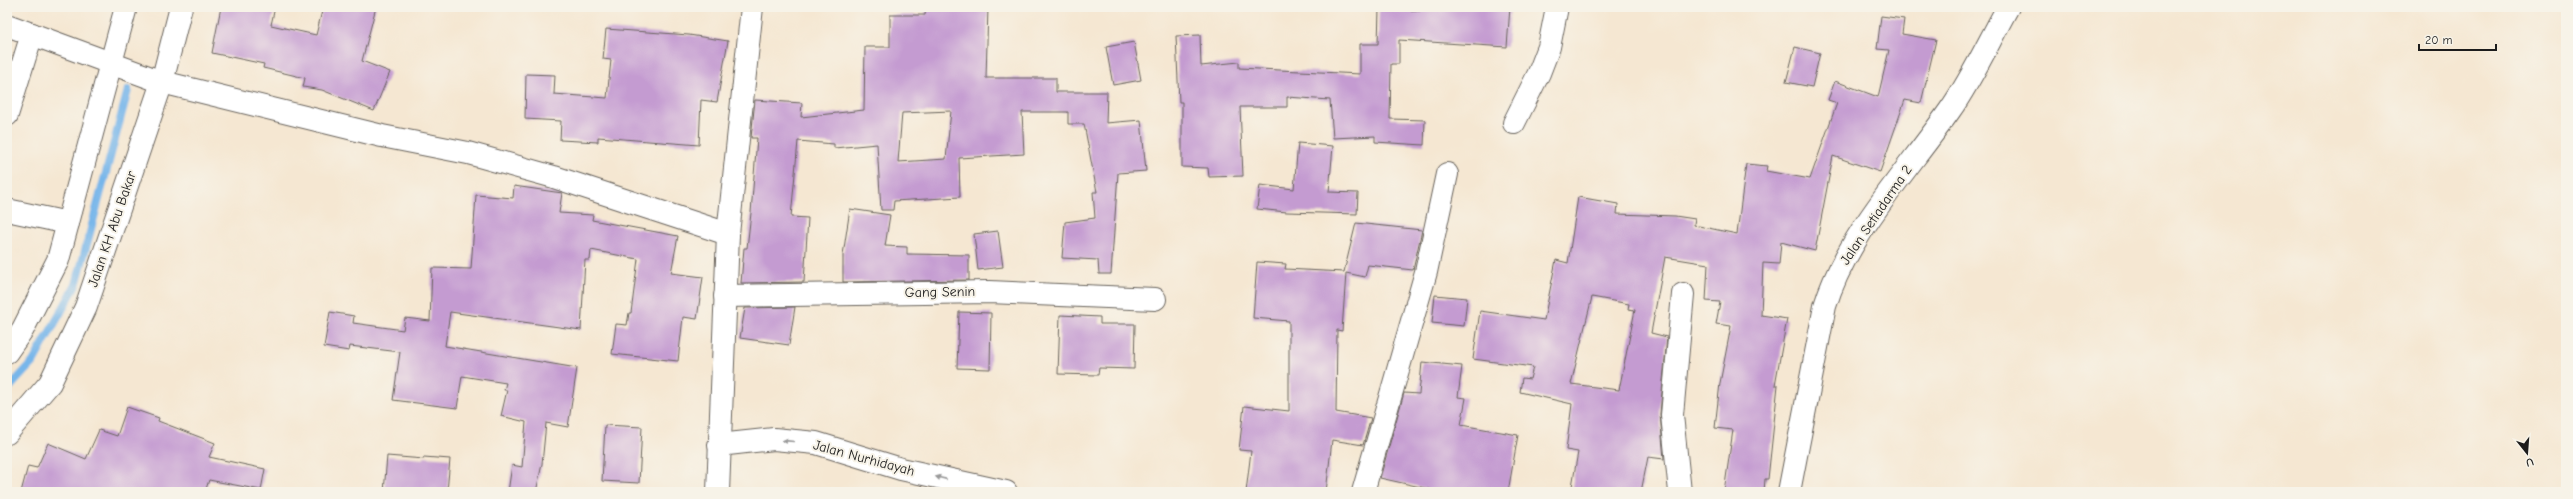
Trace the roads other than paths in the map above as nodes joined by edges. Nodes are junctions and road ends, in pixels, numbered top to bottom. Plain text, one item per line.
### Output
1 (126, 7) edge
2 (181, 7) edge
3 (752, 7) edge
4 (1557, 7) edge
5 (2008, 7) edge
6 (7, 25) edge
7 (32, 34) junction
8 (111, 64) junction
9 (162, 82) junction
10 (7, 115) edge
11 (1514, 123) dead end
12 (1447, 174) dead end
13 (7, 210) edge
14 (68, 223) junction
15 (728, 234) junction
16 (1683, 294) dead end
17 (725, 296) junction
18 (1155, 299) dead end
19 (7, 352) edge
20 (7, 433) edge
21 (719, 445) junction
22 (718, 492) edge
23 (1006, 492) edge
24 (1363, 492) edge
25 (1680, 492) edge
26 (1789, 492) edge

1 - 8 street
2 - 9 street, Jalan KH Abu Bakar
3 - 15 street
4 - 11 street
5 - 26 street, Jalan Setiadarma 2
6 - 7 street
7 - 8 street
7 - 10 street
8 - 9 street
8 - 14 street
9 - 15 street
9 - 20 street, Jalan KH Abu Bakar
12 - 24 street
13 - 14 street
14 - 19 street
15 - 17 street
16 - 25 street
17 - 18 street, Gang Senin
17 - 21 street
21 - 22 street
23 -> 21 street, Jalan Nurhidayah

